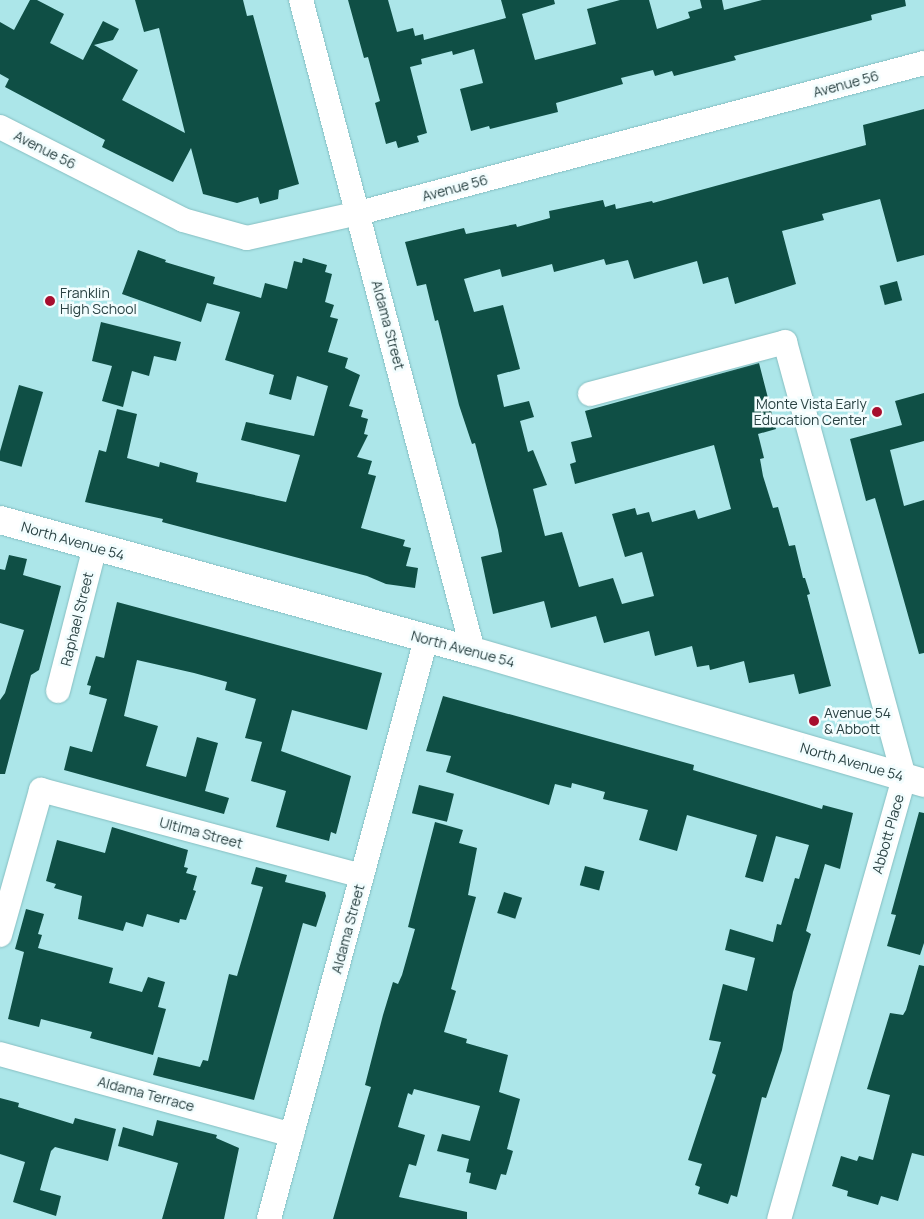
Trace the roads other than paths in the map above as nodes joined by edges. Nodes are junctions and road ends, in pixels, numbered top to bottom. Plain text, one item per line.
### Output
1 (301, 0) edge
2 (924, 63) edge
3 (0, 127) edge
4 (359, 213) junction
5 (590, 394) dead end
6 (0, 520) edge
7 (95, 547) junction
8 (426, 639) junction
9 (473, 652) junction
10 (58, 691) dead end
11 (914, 780) edge
12 (362, 876) junction
13 (0, 935) edge
14 (0, 1054) edge
15 (292, 1134) junction
16 (269, 1219) edge
17 (778, 1219) edge

1 - 4 street, Aldama Street
2 - 4 street, Avenue 56
3 - 4 street, Avenue 56
4 - 9 street, Aldama Street
5 - 11 street, Abbott Place
6 - 7 street, North Avenue 54
7 - 8 street, North Avenue 54
7 - 10 street, Raphael Street
8 - 9 street, North Avenue 54
8 - 12 street, Aldama Street
9 - 11 street, North Avenue 54
11 - 17 street, Abbott Place
12 - 13 street, Ultima Street
12 - 15 street, Aldama Street
14 - 15 street, Aldama Terrace
15 - 16 street, Aldama Street

